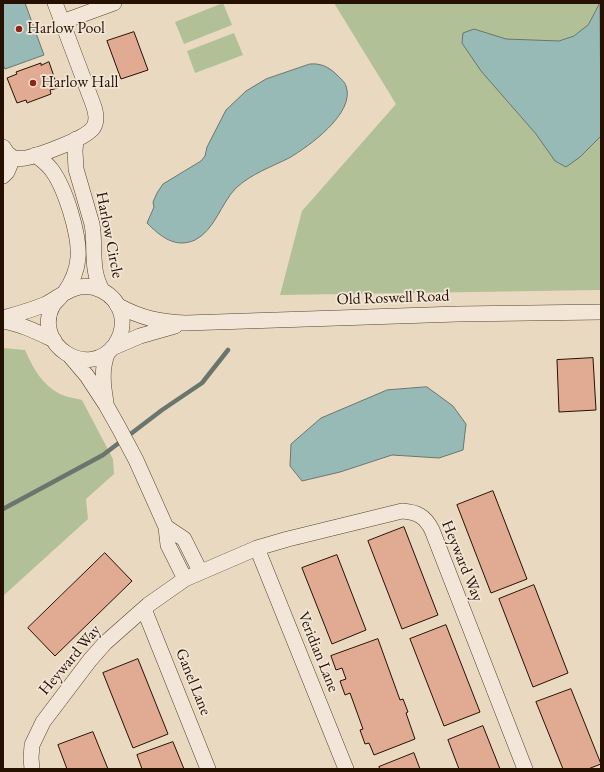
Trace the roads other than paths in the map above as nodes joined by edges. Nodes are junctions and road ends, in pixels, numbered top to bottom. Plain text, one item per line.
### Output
1 (55, 3) edge
2 (114, 3) edge
3 (62, 22) junction
4 (76, 139) junction
5 (8, 153) edge
6 (35, 155) junction
7 (3, 176) edge
8 (80, 184) junction
9 (63, 191) junction
10 (102, 290) junction
11 (63, 294) junction
12 (117, 305) junction
13 (601, 312) edge
14 (3, 319) edge
15 (186, 324) junction
16 (54, 340) junction
17 (110, 350) junction
18 (70, 356) junction
19 (106, 405) junction
20 (166, 526) junction
21 (257, 548) junction
22 (200, 571) junction
23 (185, 579) junction
24 (144, 609) junction
25 (32, 769) edge
26 (208, 769) edge
27 (346, 769) edge
28 (525, 769) edge

1 - 3 street
2 - 3 street
3 - 4 street
4 - 6 street
4 - 8 street, Harlow Circle
5 - 6 street
5 - 7 street
6 - 9 street, Harlow Circle
8 - 9 street
8 - 10 street, Harlow Circle
9 - 11 street, Harlow Circle
10 - 11 street
10 - 12 street, Old Roswell Road
11 - 14 street
11 - 16 street
12 - 15 street, Old Roswell Road
12 - 17 street
13 - 15 street, Old Roswell Road
14 - 16 street
15 - 17 street, Old Roswell Road
16 - 18 street
17 - 18 street, Old Roswell Road
17 - 19 street
18 - 19 street
19 - 20 street
20 - 22 street
20 - 23 street
21 - 22 street, Heyward Way
21 - 27 street, Veridian Lane
21 - 28 street, Heyward Way
22 - 23 street, Heyward Way
23 - 24 street, Heyward Way
24 - 25 street, Heyward Way
24 - 26 street, Ganel Lane

